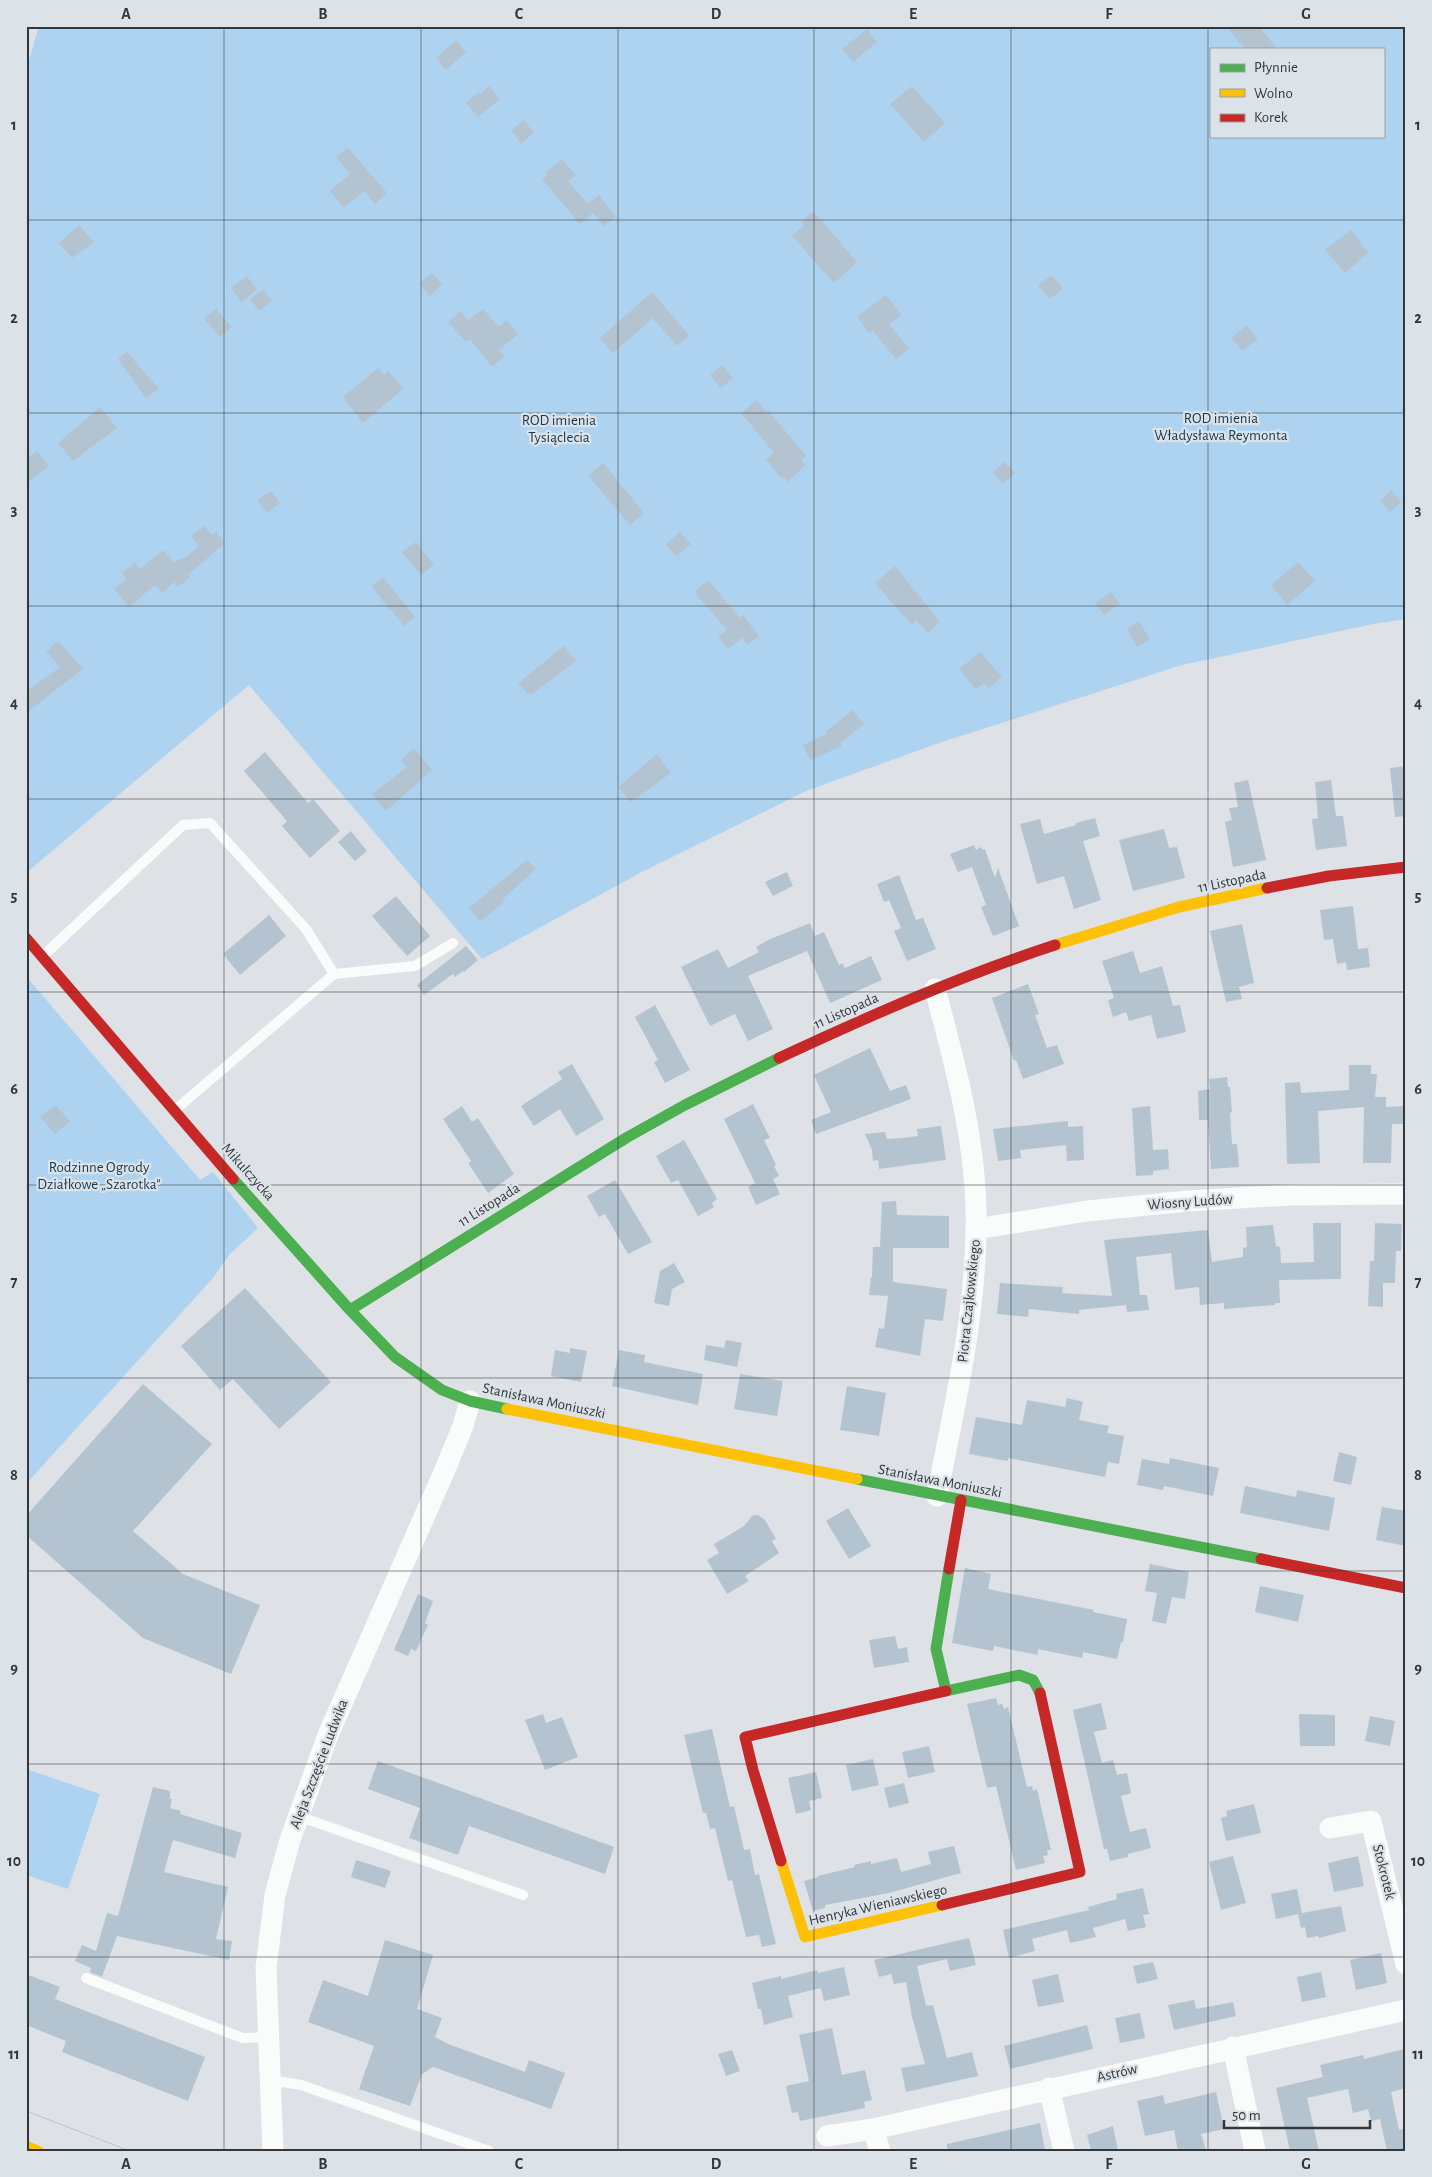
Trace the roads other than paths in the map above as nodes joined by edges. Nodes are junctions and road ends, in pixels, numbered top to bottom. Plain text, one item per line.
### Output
1 (1406, 867) edge
2 (26, 938) edge
3 (453, 943) dead end
4 (42, 956) junction
5 (334, 974) junction
6 (935, 989) junction
7 (174, 1111) junction
8 (1406, 1194) edge
9 (976, 1229) junction
10 (350, 1310) junction
11 (470, 1400) junction
12 (937, 1496) junction
13 (961, 1500) junction
14 (1406, 1588) edge
15 (946, 1691) junction
16 (298, 1816) junction
17 (1330, 1828) dead end
18 (523, 1895) dead end
19 (1406, 1964) edge
20 (86, 1978) dead end
21 (1406, 2010) edge
22 (268, 2037) junction
23 (1233, 2047) junction
24 (270, 2083) junction
25 (1049, 2088) junction
26 (873, 2129) junction
27 (827, 2136) dead end
28 (26, 2146) edge
29 (38, 2151) edge
30 (273, 2151) edge
31 (489, 2151) edge
32 (880, 2151) edge
33 (1064, 2151) edge
34 (1255, 2151) edge

1 - 6 street, 11 Listopada
2 - 4 street, Mikulczycka
3 - 5 lane
4 - 5 lane
4 - 7 street, Mikulczycka
5 - 7 lane
6 - 9 street, Piotra Czajkowskiego
6 - 10 street, 11 Listopada
7 - 10 street, Mikulczycka
8 - 9 street, Wiosny Ludów
9 - 12 street, Piotra Czajkowskiego
10 - 11 street, Mikulczycka
11 - 12 street, Stanisława Moniuszki
11 - 16 street, Aleja Szczęście Ludwika
12 - 13 street, Stanisława Moniuszki
13 - 14 street, Stanisława Moniuszki
13 - 15 street
15 - 15 street, Henryka Wieniawskiego
16 - 18 lane
16 - 22 street, Aleja Szczęście Ludwika
17 - 19 street, Stokrotek
20 - 22 lane
21 - 23 street, Astrów
22 - 24 street, Aleja Szczęście Ludwika
23 - 25 street, Astrów
23 - 34 street
24 - 30 street, Aleja Szczęście Ludwika
24 - 31 lane
25 - 26 street, Astrów
25 - 33 street
26 - 27 street, Astrów
26 - 32 street
28 - 29 street

